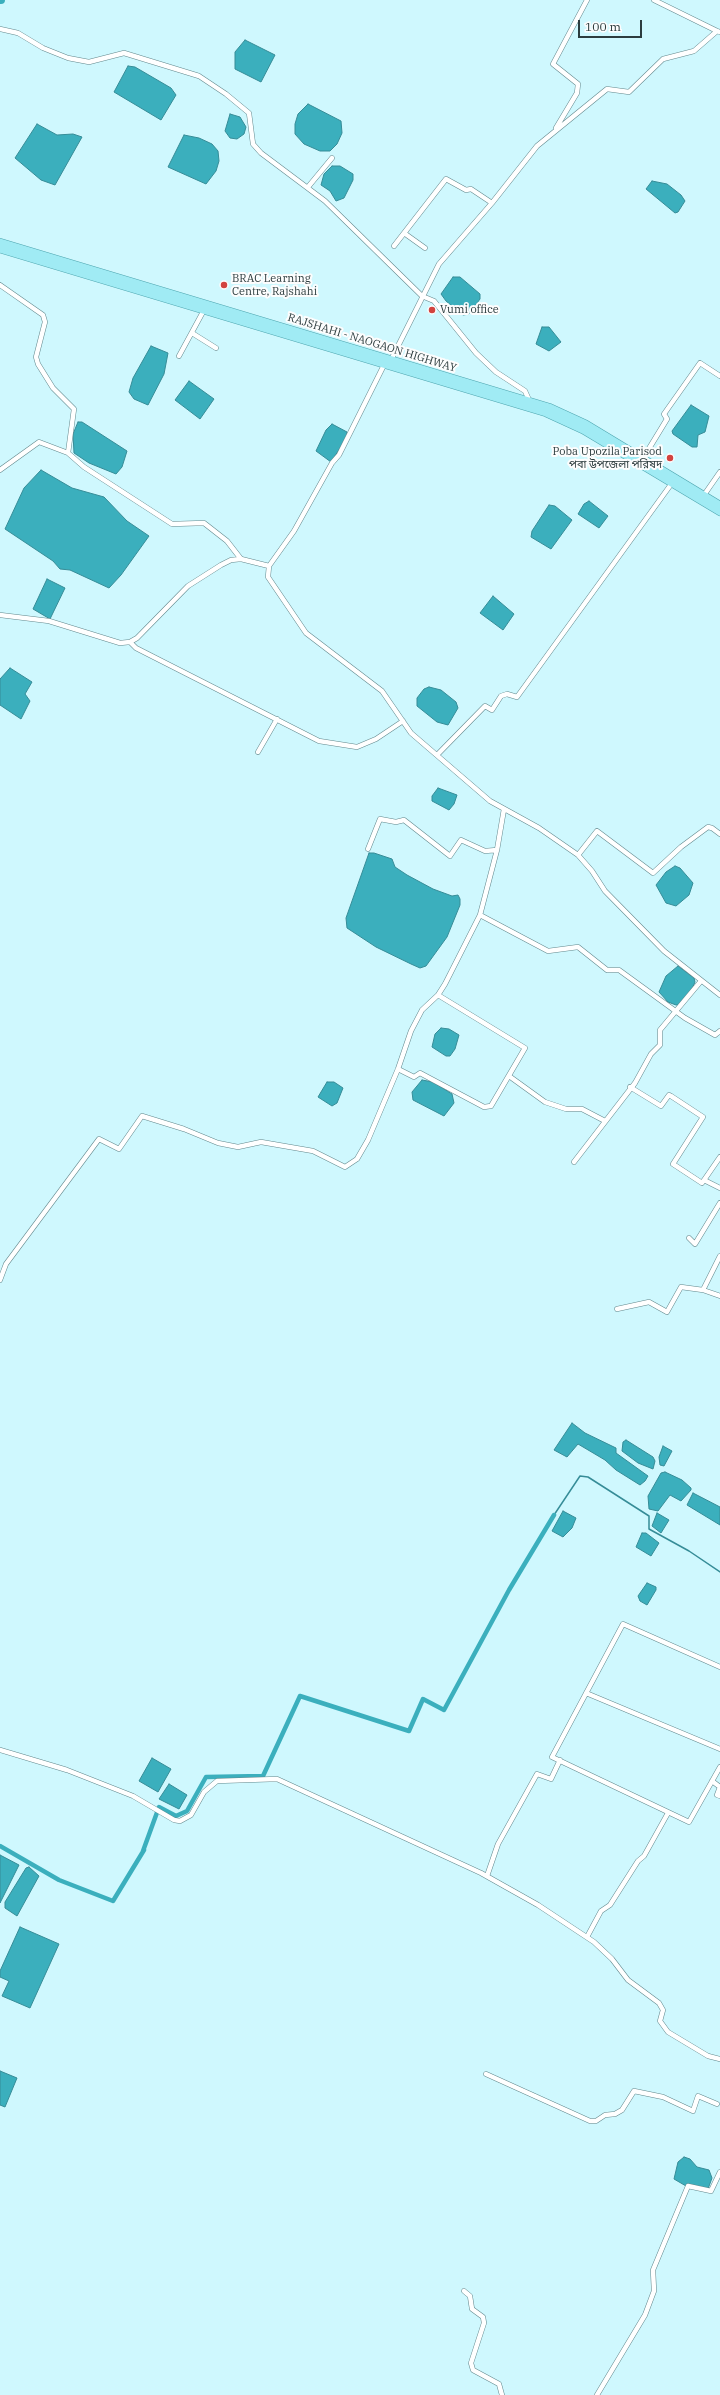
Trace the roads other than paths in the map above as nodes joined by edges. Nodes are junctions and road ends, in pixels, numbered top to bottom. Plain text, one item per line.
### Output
1 (587, 0) edge
2 (654, 0) edge
3 (0, 29) edge
4 (718, 32) edge
5 (556, 129) junction
6 (332, 158) dead end
7 (308, 187) junction
8 (492, 203) junction
9 (404, 233) junction
10 (0, 242) edge
11 (394, 246) dead end
12 (424, 248) dead end
13 (0, 249) edge
14 (0, 285) edge
15 (422, 296) junction
16 (204, 310) junction
17 (192, 333) junction
18 (216, 348) dead end
19 (348, 351) junction
20 (179, 356) dead end
21 (391, 360) junction
22 (384, 365) junction
23 (433, 376) junction
24 (720, 376) edge
25 (529, 400) junction
26 (68, 452) junction
27 (641, 461) junction
28 (0, 470) edge
29 (720, 472) edge
30 (672, 483) junction
31 (704, 495) junction
32 (720, 505) edge
33 (720, 512) edge
34 (241, 559) junction
35 (269, 566) junction
36 (0, 615) edge
37 (130, 642) junction
38 (277, 719) junction
39 (403, 721) junction
40 (258, 752) dead end
41 (437, 756) junction
42 (504, 809) junction
43 (720, 834) edge
44 (368, 849) dead end
45 (497, 850) junction
46 (578, 855) junction
47 (480, 915) junction
48 (701, 981) junction
49 (438, 995) junction
50 (720, 995) edge
51 (678, 1011) junction
52 (720, 1031) edge
53 (398, 1069) junction
54 (509, 1076) junction
55 (630, 1087) junction
56 (605, 1122) junction
57 (720, 1157) edge
58 (574, 1162) dead end
59 (704, 1180) junction
60 (720, 1188) edge
61 (720, 1203) edge
62 (689, 1238) dead end
63 (720, 1256) edge
64 (0, 1280) edge
65 (703, 1290) junction
66 (720, 1296) edge
67 (618, 1309) dead end
68 (720, 1667) edge
69 (586, 1693) junction
70 (720, 1749) edge
71 (0, 1750) edge
72 (560, 1760) junction
73 (720, 1767) edge
74 (712, 1781) junction
75 (720, 1796) edge
76 (668, 1813) junction
77 (487, 1876) junction
78 (587, 1938) junction
79 (720, 2059) edge
80 (486, 2074) dead end
81 (720, 2098) edge
82 (719, 2104) edge
83 (720, 2172) edge
84 (464, 2291) dead end
85 (502, 2395) edge
86 (597, 2395) edge

1 - 5 street
2 - 4 street
3 - 7 street
4 - 5 street
5 - 8 street
6 - 7 street
7 - 15 street
8 - 9 street
8 - 15 street
9 - 11 street
9 - 12 street
10 - 19 main road, RAJSHAHI - NAOGAON HIGHWAY
13 - 16 main road, RAJSHAHI - NAOGAON HIGHWAY
14 - 26 street
15 - 21 street
15 - 25 street
16 - 17 street
16 - 19 main road, RAJSHAHI - NAOGAON HIGHWAY
17 - 18 street
17 - 20 street
19 - 21 main road, RAJSHAHI - NAOGAON HIGHWAY
19 - 22 main road, RAJSHAHI - NAOGAON HIGHWAY
21 - 23 main road, RAJSHAHI - NAOGAON HIGHWAY
22 - 23 main road, RAJSHAHI - NAOGAON HIGHWAY
22 - 35 street
23 - 25 main road, RAJSHAHI - NAOGAON HIGHWAY
23 - 27 main road, RAJSHAHI - NAOGAON HIGHWAY
24 - 27 street
25 - 27 main road, RAJSHAHI - NAOGAON HIGHWAY
26 - 28 street
26 - 34 street
27 - 30 main road, RAJSHAHI - NAOGAON HIGHWAY
27 - 31 main road, RAJSHAHI - NAOGAON HIGHWAY
29 - 31 street
30 - 33 main road, RAJSHAHI - NAOGAON HIGHWAY
30 - 41 street
31 - 32 main road, RAJSHAHI - NAOGAON HIGHWAY
34 - 35 street
34 - 37 street
35 - 39 street
36 - 37 street
37 - 38 street
38 - 39 street
38 - 40 street
39 - 41 street
41 - 42 street
42 - 45 street
42 - 46 street
43 - 46 street
44 - 45 street
45 - 47 street
46 - 48 street
47 - 49 street
47 - 51 street
48 - 50 street
48 - 51 street
49 - 53 street
49 - 54 street
51 - 52 street
51 - 55 street
53 - 54 street
53 - 64 street
54 - 56 street
55 - 56 street
55 - 59 street
56 - 58 street
57 - 59 street
59 - 60 street
61 - 62 street
63 - 65 street
65 - 66 street
65 - 67 street
68 - 69 street
69 - 70 street
69 - 72 street
71 - 77 street
72 - 76 street
72 - 77 street
73 - 74 street
74 - 75 street
74 - 76 street
76 - 78 street
77 - 78 street
78 - 79 street
80 - 82 street
81 - 82 street
83 - 86 street
84 - 85 street

